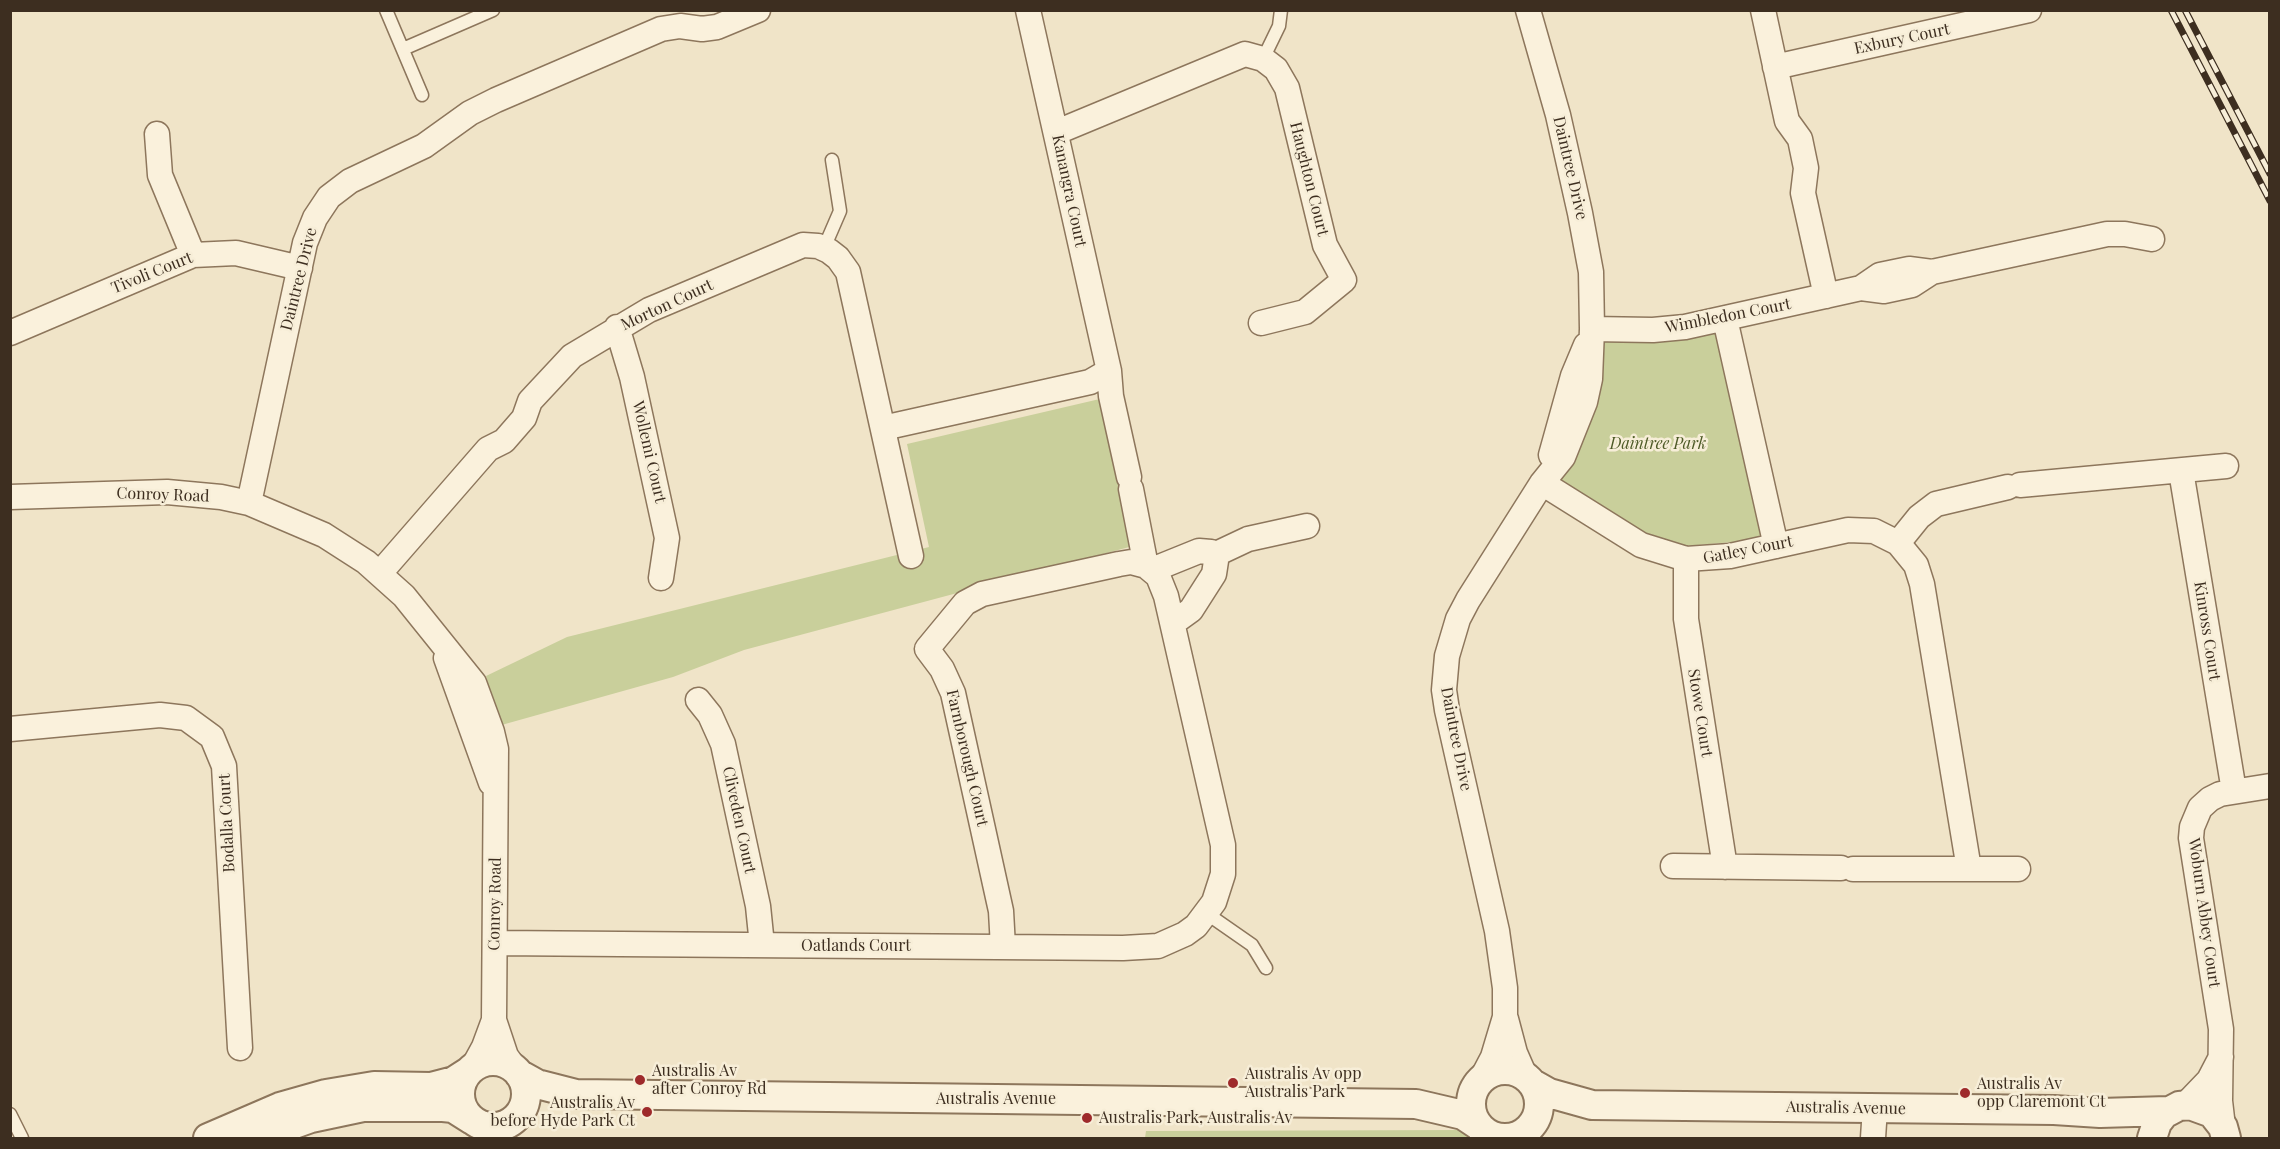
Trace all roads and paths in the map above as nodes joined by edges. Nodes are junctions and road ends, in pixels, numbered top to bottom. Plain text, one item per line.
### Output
1 (386, 10) edge
2 (493, 10) edge
3 (758, 10) edge
4 (1028, 10) edge
5 (1281, 10) edge
6 (1528, 10) edge
7 (1763, 10) edge
8 (2029, 10) edge
9 (680, 18) edge
10 (403, 50) junction
11 (1263, 59) junction
12 (1775, 67) junction
13 (422, 95) dead end
14 (1057, 132) junction
15 (157, 134) dead end
16 (832, 160) dead end
17 (2152, 239) dead end
18 (824, 249) junction
19 (193, 255) junction
20 (300, 268) junction
21 (1826, 296) junction
22 (1725, 319) junction
23 (1260, 323) dead end
24 (617, 327) junction
25 (1593, 329) junction
26 (10, 333) edge
27 (1109, 371) junction
28 (883, 428) junction
29 (2226, 466) dead end
30 (2181, 471) junction
31 (1130, 483) joint
32 (1542, 483) junction
33 (10, 497) edge
34 (249, 503) junction
35 (1307, 526) dead end
36 (1898, 543) junction
37 (1776, 546) junction
38 (1214, 555) junction
39 (911, 556) dead end
40 (1686, 559) junction
41 (1149, 568) junction
42 (380, 573) junction
43 (661, 578) dead end
44 (1173, 623) junction
45 (698, 700) dead end
46 (10, 729) edge
47 (2270, 786) edge
48 (2234, 791) junction
49 (1673, 866) dead end
50 (1725, 867) junction
51 (1969, 869) junction
52 (2018, 869) dead end
53 (1206, 913) junction
54 (495, 943) junction
55 (762, 945) junction
56 (1002, 947) junction
57 (1266, 968) dead end
58 (1505, 1017) junction
59 (494, 1020) junction
60 (240, 1048) dead end
61 (2221, 1057) junction
62 (470, 1070) junction
63 (518, 1072) junction
64 (1480, 1080) junction
65 (1529, 1080) junction
66 (576, 1094) junction
67 (1416, 1104) junction
68 (1592, 1105) junction
69 (1875, 1108) junction
70 (2176, 1108) junction
71 (2100, 1113) junction
72 (10, 1114) edge
73 (515, 1119) junction
74 (482, 1128) edge
75 (1482, 1130) edge
76 (1524, 1133) edge
77 (2226, 1134) edge
78 (22, 1138) edge
79 (208, 1138) edge
80 (255, 1138) edge
81 (1873, 1138) edge
82 (2144, 1138) edge
83 (2152, 1138) edge

1 - 10 lane
2 - 10 lane
3 - 9 street, Daintree Drive
4 - 14 street, Kanangra Court
5 - 11 lane
6 - 25 street, Daintree Drive
7 - 12 street
8 - 12 street, Exbury Court
9 - 20 street, Daintree Drive
10 - 13 lane
11 - 14 street
11 - 23 street, Haughton Court
12 - 21 street
14 - 27 street, Kanangra Court
15 - 19 street
16 - 18 lane
17 - 21 street, Wimbledon Court
18 - 24 street, Morton Court
18 - 28 street
19 - 20 street, Tivoli Court
19 - 26 street, Tivoli Court
20 - 34 street, Daintree Drive
21 - 22 street, Wimbledon Court
22 - 25 street, Wimbledon Court
22 - 37 street
24 - 42 street, Morton Court
24 - 43 street, Wollemi Court
25 - 32 street, Daintree Drive
27 - 28 street
27 - 31 street, Kanangra Court
28 - 39 street
29 - 30 street
30 - 36 street
30 - 48 street, Kinross Court
31 - 41 street, Oatlands Court
32 - 40 street, Gatley Court
32 - 58 street, Daintree Drive
33 - 34 street, Conroy Road
34 - 42 street, Conroy Road
35 - 38 street
36 - 37 street, Gatley Court
36 - 51 street, Gatley Court
37 - 40 street, Gatley Court
38 - 41 street
38 - 44 street
40 - 50 street, Stowe Court
41 - 44 street, Oatlands Court
41 - 56 street, Farnborough Court
42 - 54 street, Conroy Road
44 - 53 street, Oatlands Court
45 - 55 street, Cliveden Court
46 - 60 street, Bodalla Court
47 - 48 street, Woburn Abbey Court
48 - 61 street, Woburn Abbey Court
49 - 50 street
50 - 51 street
51 - 52 street
53 - 56 street, Oatlands Court
53 - 57 lane
54 - 55 street, Oatlands Court
54 - 59 street, Conroy Road
55 - 56 street, Oatlands Court
58 - 64 street, Daintree Drive
58 - 65 street, Daintree Drive
59 - 62 street, Conroy Road
59 - 63 street, Conroy Road
61 - 70 street
61 - 77 street, Woburn Abbey Court
62 - 63 street
62 - 74 street
62 - 79 street
63 - 66 street, Australis Avenue
63 - 73 street
64 - 65 street
64 - 67 street, Australis Avenue
64 - 75 street
65 - 68 street, Australis Avenue
65 - 76 street
66 - 67 street, Australis Avenue
66 - 73 street, Australis Avenue
67 - 75 street, Australis Avenue
68 - 69 street, Australis Avenue
68 - 76 street, Australis Avenue
69 - 71 street, Australis Avenue
69 - 81 street
70 - 71 street, Australis Avenue
70 - 77 street
70 - 83 street
71 - 82 street, Australis Avenue
72 - 78 lane
73 - 74 street
74 - 80 street
75 - 76 street

